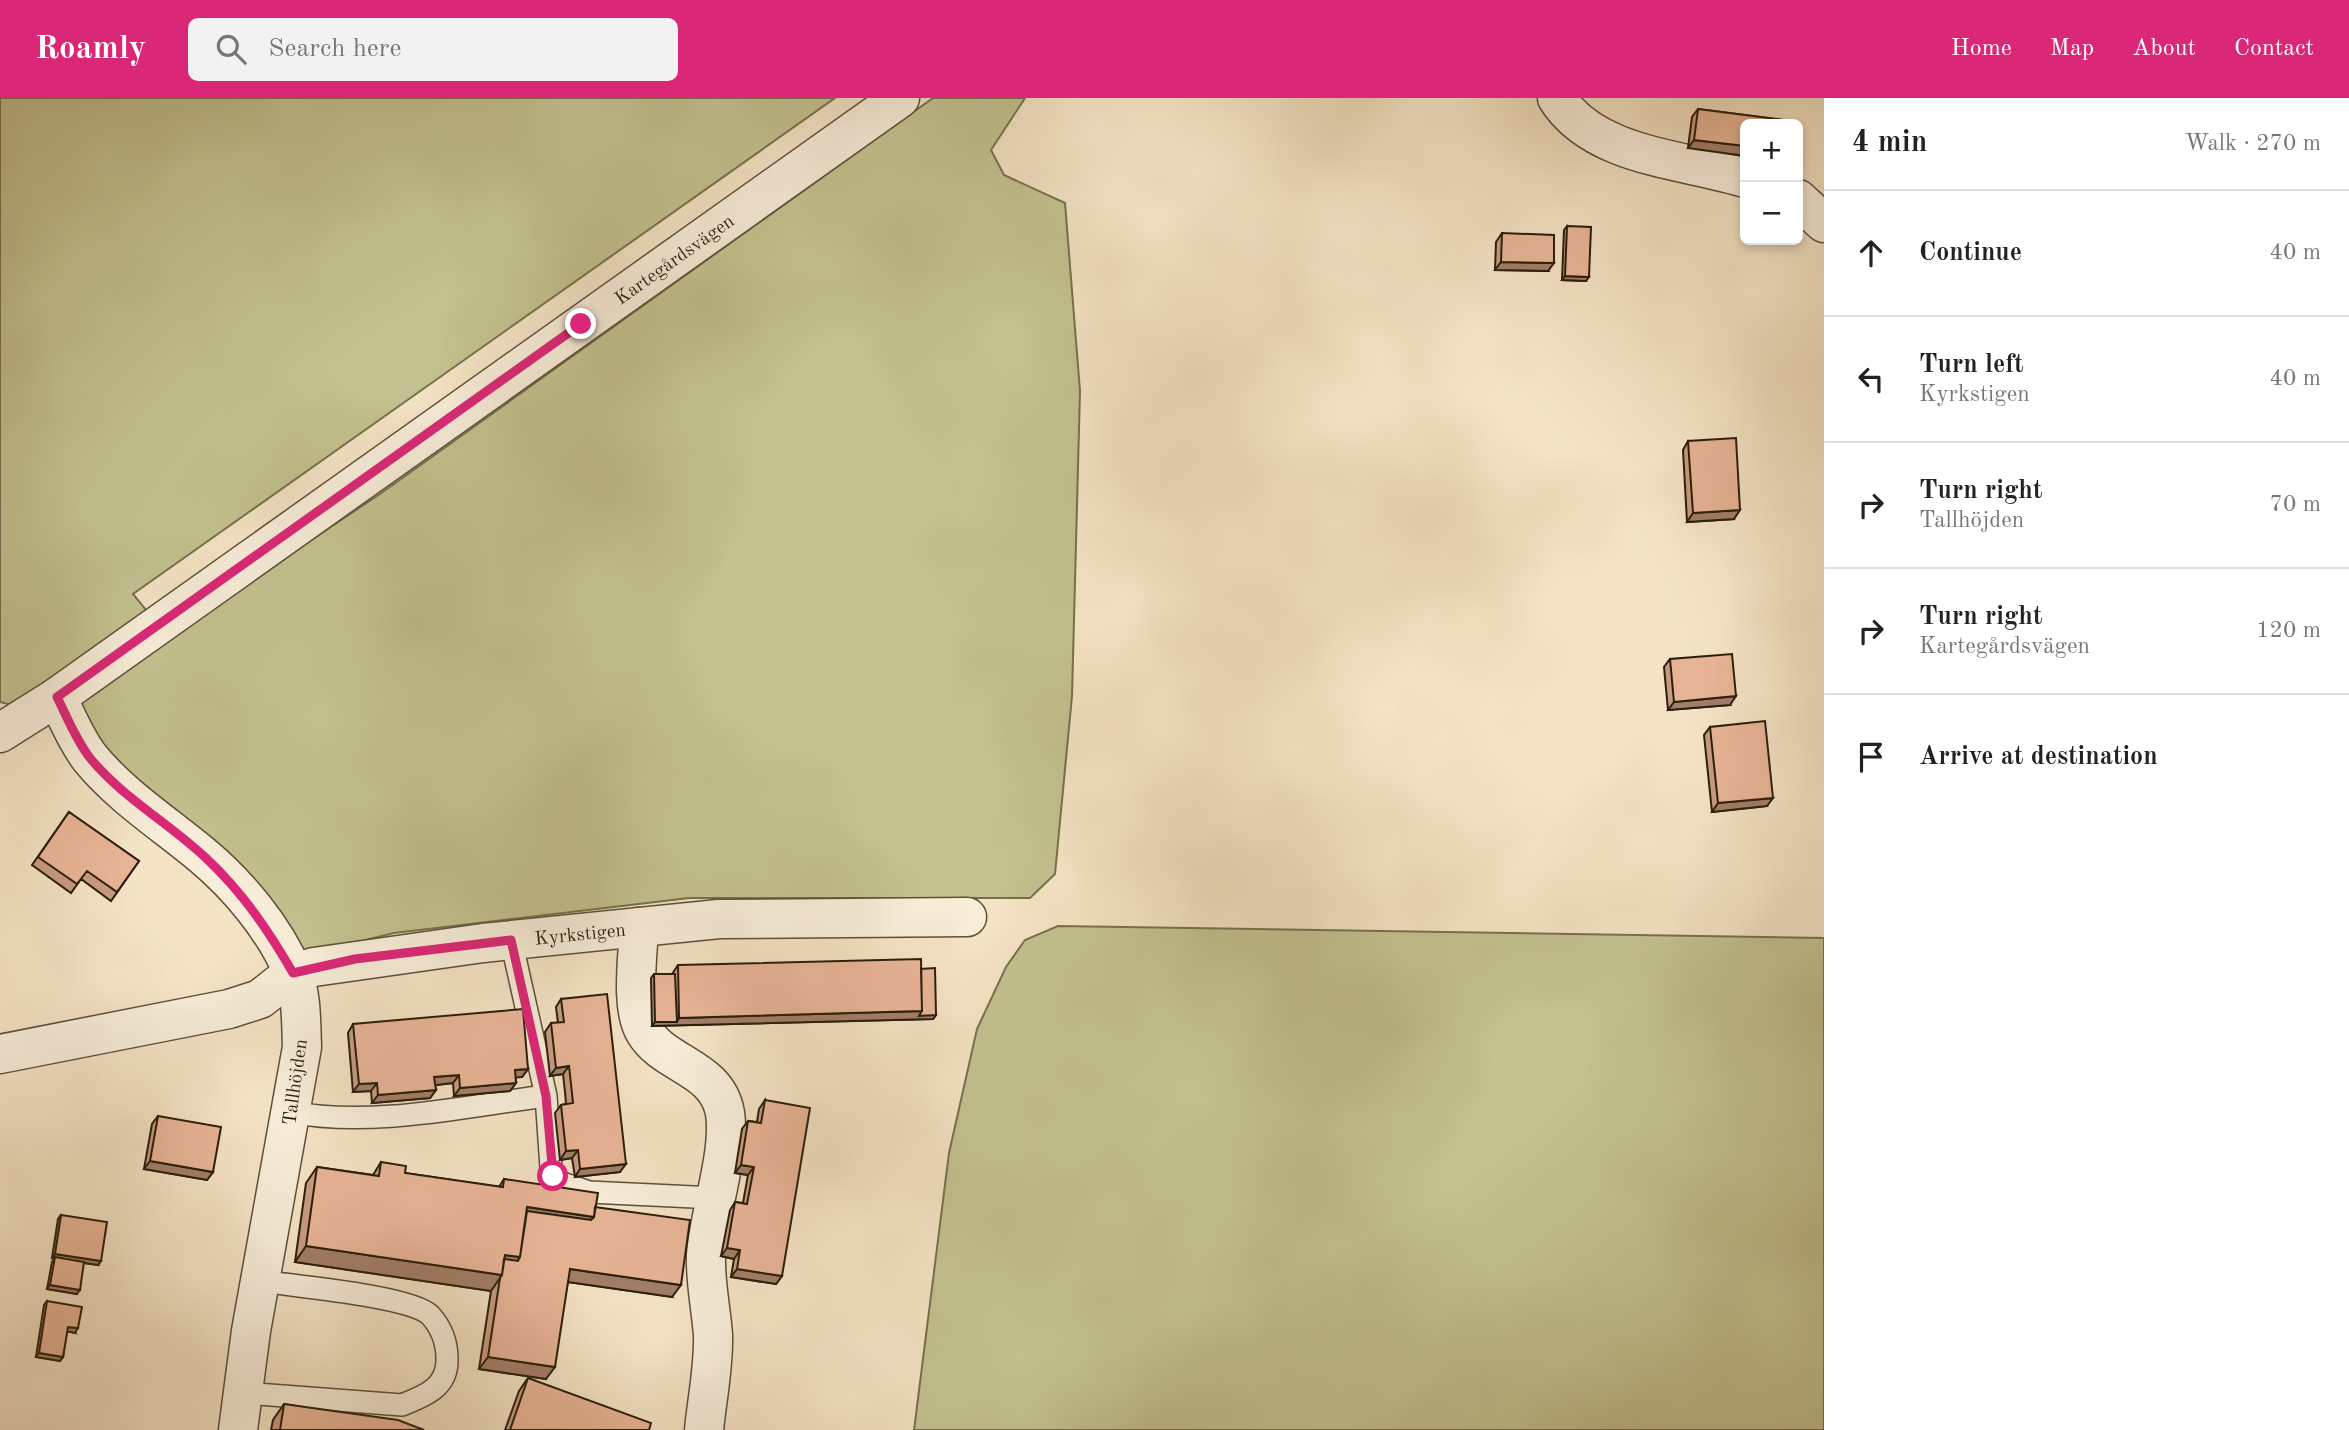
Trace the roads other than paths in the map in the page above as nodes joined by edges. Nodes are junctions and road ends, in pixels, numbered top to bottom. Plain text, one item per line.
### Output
1 (900, 98) edge
2 (1557, 98) edge
3 (1740, 177) edge
4 (1803, 204) edge
5 (1824, 223) edge
6 (57, 697) junction
7 (0, 733) edge
8 (967, 917) dead end
9 (639, 927) junction
10 (511, 940) junction
11 (293, 973) junction
12 (0, 1054) edge
13 (546, 1096) junction
14 (291, 1112) junction
15 (715, 1198) junction
16 (261, 1281) junction
17 (243, 1393) junction
18 (238, 1430) edge
19 (704, 1430) edge

1 - 6 street, Kartegårdsvägen
2 - 3 street
4 - 5 street
6 - 7 street, Kartegårdsvägen
6 - 11 street, Tallhöjden
8 - 9 street, Kyrkstigen
9 - 10 street, Kyrkstigen
9 - 15 street
10 - 11 street, Kyrkstigen
10 - 13 lane
11 - 12 street, Kyrkstigen
11 - 14 street, Tallhöjden
13 - 14 lane
13 - 15 lane
14 - 16 street, Tallhöjden
15 - 19 street
16 - 17 street, Tallhöjden
16 - 17 lane
17 - 18 street, Tallhöjden

